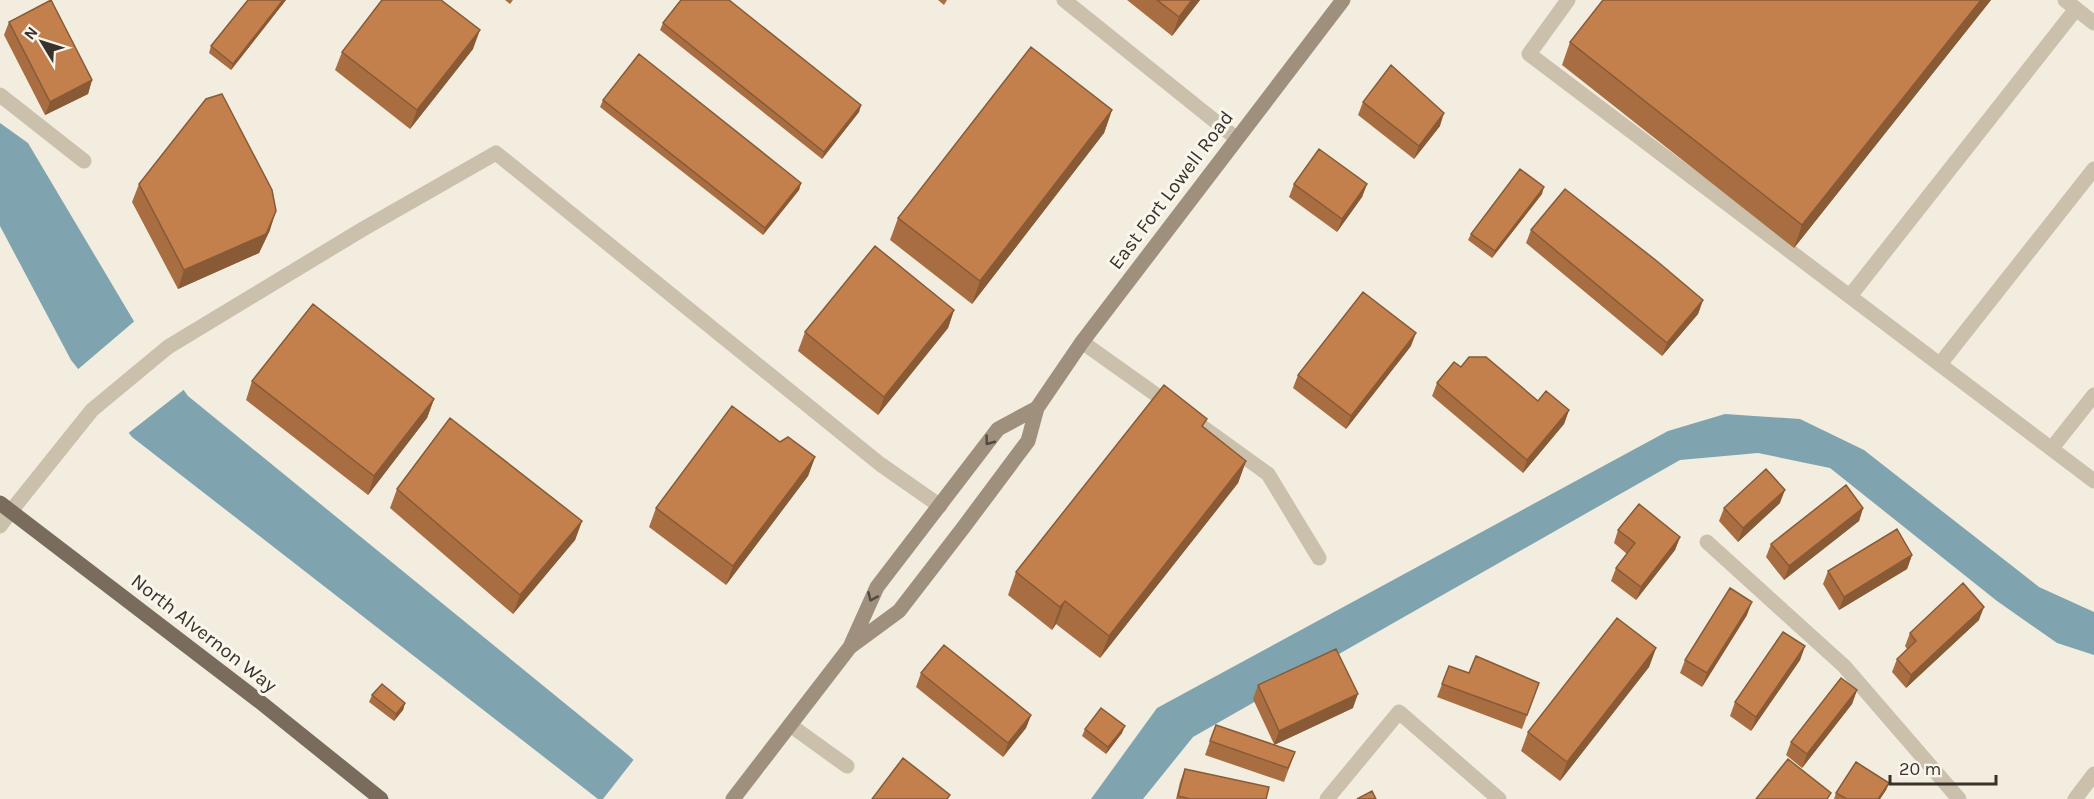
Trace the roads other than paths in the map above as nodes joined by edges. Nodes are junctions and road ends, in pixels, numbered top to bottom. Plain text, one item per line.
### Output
1 (1064, 0) edge
2 (1343, 0) edge
3 (1568, 0) edge
4 (2071, 4) edge
5 (2094, 23) edge
6 (0, 95) edge
7 (1236, 138) junction
8 (84, 161) dead end
9 (2094, 169) edge
10 (1850, 296) junction
11 (1082, 342) junction
12 (1940, 364) junction
13 (2094, 395) edge
14 (1037, 408) junction
15 (2052, 448) junction
16 (2094, 480) edge
17 (940, 506) junction
18 (5, 507) edge
19 (0, 526) edge
20 (1707, 542) dead end
21 (1319, 558) dead end
22 (850, 647) junction
23 (790, 725) junction
24 (847, 766) dead end
25 (2094, 774) edge
26 (381, 799) edge
27 (733, 799) edge
28 (1327, 799) edge
29 (1499, 799) edge
30 (1959, 799) edge
31 (2075, 799) edge

1 - 7 street
2 - 7 main road, East Fort Lowell Road
3 - 10 street
4 - 5 street
4 - 10 street
6 - 8 street
7 - 11 main road, East Fort Lowell Road
9 - 12 street
10 - 12 street
11 - 14 main road, East Fort Lowell Road
11 - 21 street
12 - 15 street
13 - 15 street
14 -> 17 main road, East Fort Lowell Road
14 - 22 main road, East Fort Lowell Road
15 - 16 street
17 - 18 street
17 -> 22 main road, East Fort Lowell Road
18 - 19 street
18 - 26 main road, North Alvernon Way
20 - 30 street
22 - 23 main road, East Fort Lowell Road
23 - 24 street
23 - 27 main road, East Fort Lowell Road
25 - 31 street
28 - 29 street

